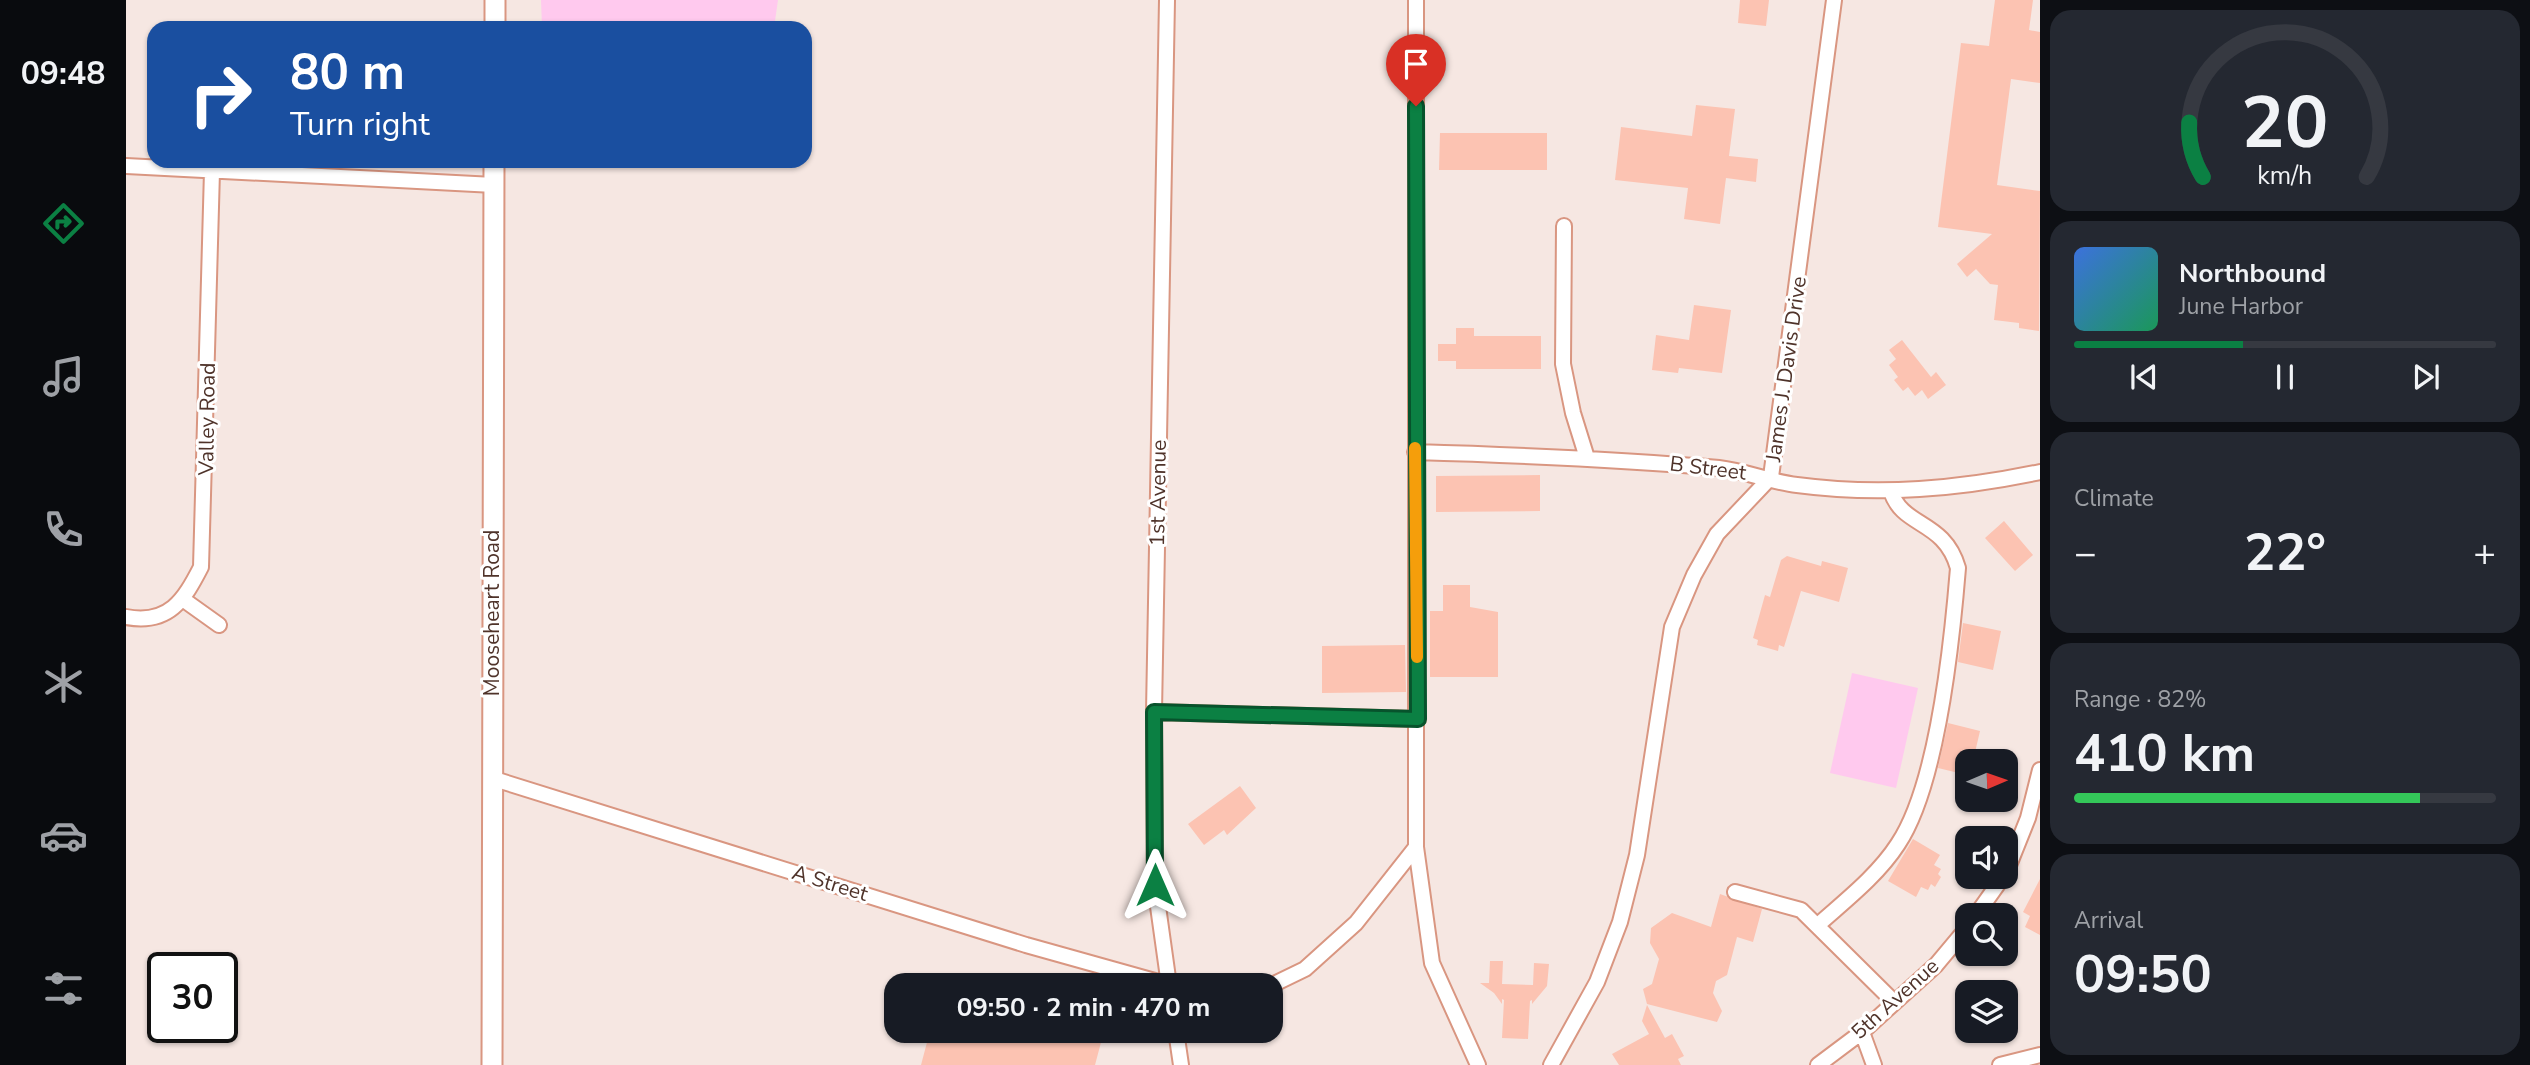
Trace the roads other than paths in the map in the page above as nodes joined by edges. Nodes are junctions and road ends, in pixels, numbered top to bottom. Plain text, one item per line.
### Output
1 (495, 0) edge
2 (1167, 0) edge
3 (1416, 0) edge
4 (1834, 0) edge
5 (495, 21) edge
6 (126, 166) edge
7 (147, 167) edge
8 (160, 168) edge
9 (494, 168) edge
10 (212, 171) junction
11 (494, 185) junction
12 (1564, 226) dead end
13 (1415, 452) junction
14 (1587, 458) junction
15 (2040, 472) edge
16 (1770, 477) junction
17 (1891, 491) junction
18 (184, 600) junction
19 (126, 617) edge
20 (219, 625) dead end
21 (1154, 712) junction
22 (1418, 719) junction
23 (2040, 770) edge
24 (491, 778) junction
25 (2018, 842) edge
26 (1416, 847) junction
27 (1735, 892) dead end
28 (1819, 924) junction
29 (1955, 943) edge
30 (1126, 973) edge
31 (1167, 973) edge
32 (1283, 980) edge
33 (1893, 1001) junction
34 (1861, 1032) junction
35 (1178, 1043) edge
36 (2040, 1055) edge
37 (1476, 1063) edge
38 (492, 1065) edge
39 (1181, 1065) edge
40 (1551, 1065) edge
41 (1818, 1065) edge
42 (1874, 1065) edge
43 (2000, 1065) edge

1 - 5 main road
2 - 21 street, 1st Avenue
3 - 13 street
4 - 16 street, James J. Davis Drive
6 - 7 street
8 - 10 street
9 - 11 main road, Mooseheart Road
10 - 11 street
10 - 18 street, Valley Road
11 - 24 main road, Mooseheart Road
12 - 14 street
13 - 14 street, B Street
13 - 22 street
14 - 16 street, B Street
15 - 17 street, B Street
16 - 17 street, B Street
16 - 40 street, James J. Davis Drive
17 - 28 street
18 - 19 street
18 - 20 street
21 - 22 street
21 - 31 street, 1st Avenue
22 - 26 street
23 - 25 street
24 - 30 street, A Street
24 - 38 main road, Mooseheart Road
26 - 32 street
26 - 37 street
27 - 28 street
28 - 33 street
29 - 33 street, 5th Avenue
33 - 34 street, 5th Avenue
34 - 41 street, 5th Avenue
34 - 42 street
35 - 39 street
36 - 43 street

